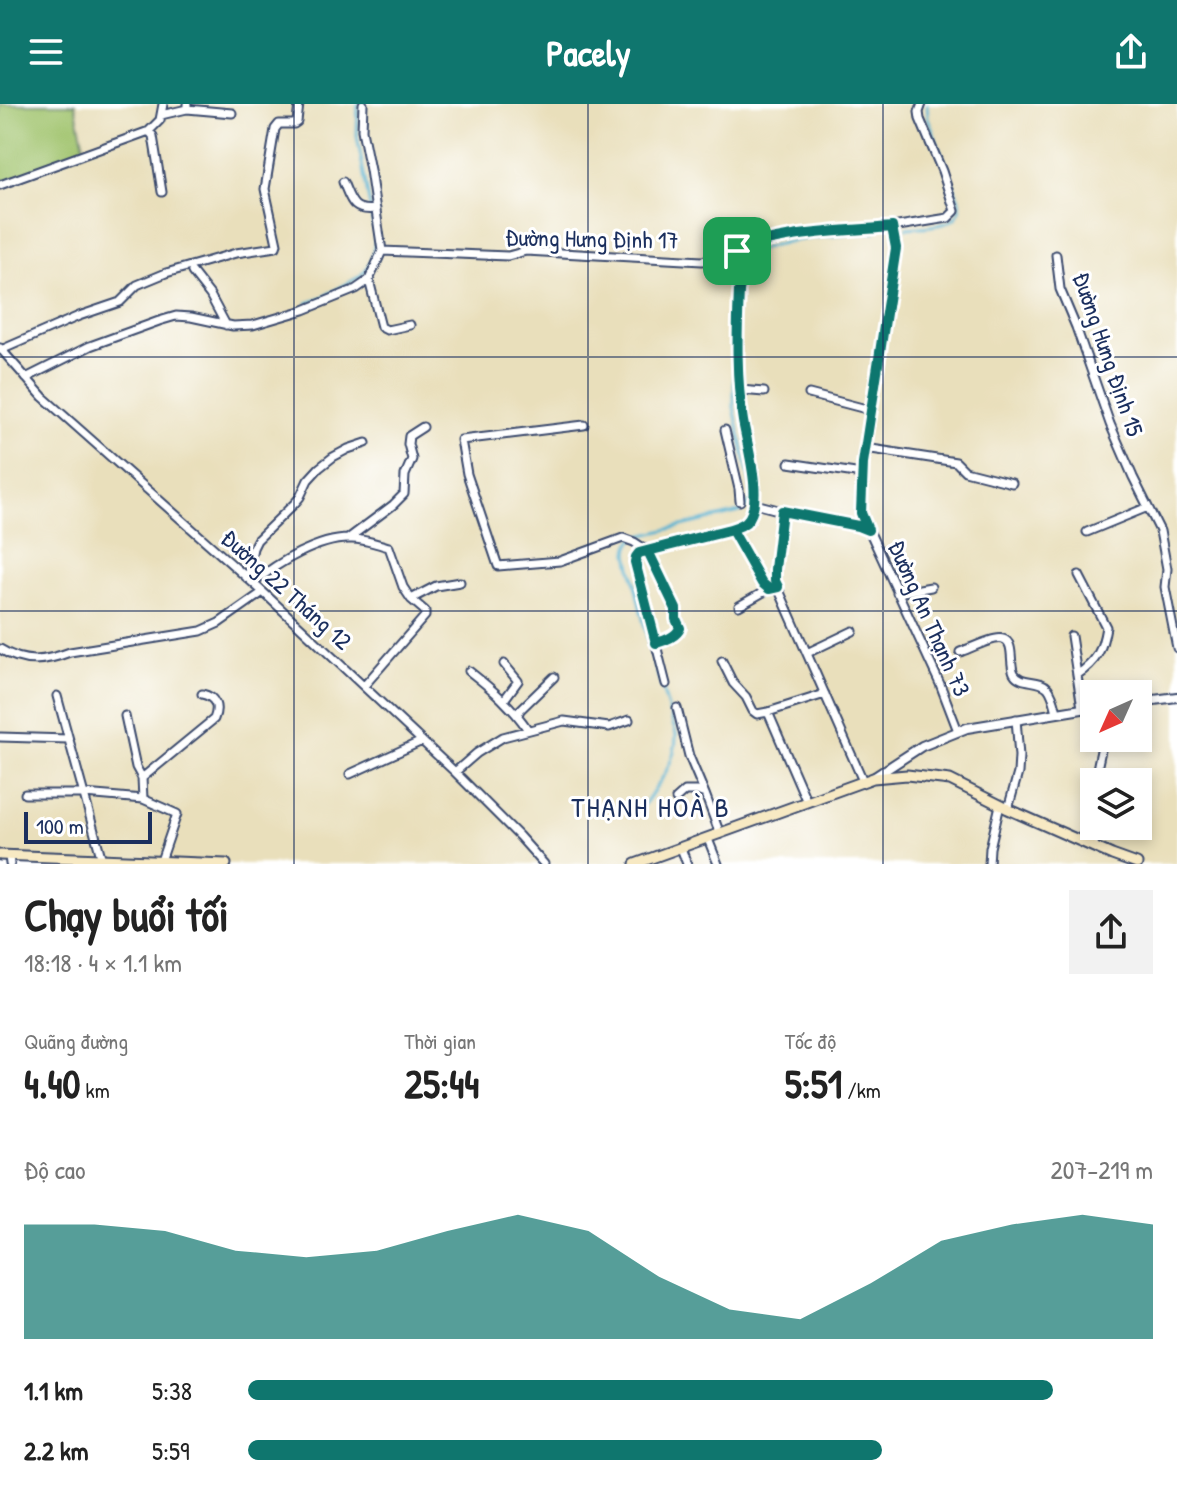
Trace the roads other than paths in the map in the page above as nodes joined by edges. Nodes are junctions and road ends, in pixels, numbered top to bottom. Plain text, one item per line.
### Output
1 (163, 104) edge
2 (299, 104) edge
3 (363, 104) edge
4 (922, 104) edge
5 (187, 107) edge
6 (232, 113) dead end
7 (161, 115) junction
8 (149, 131) junction
9 (343, 182) dead end
10 (0, 185) edge
11 (162, 192) dead end
12 (371, 210) junction
13 (892, 227) junction
14 (382, 251) junction
15 (737, 251) junction
16 (1056, 255) dead end
17 (192, 272) dead end
18 (369, 280) junction
19 (226, 325) junction
20 (410, 325) dead end
21 (1, 349) edge
22 (26, 378) junction
23 (740, 390) junction
24 (764, 392) dead end
25 (809, 394) dead end
26 (870, 410) junction
27 (584, 425) dead end
28 (423, 427) dead end
29 (725, 430) dead end
30 (366, 443) dead end
31 (865, 448) junction
32 (789, 463) dead end
33 (862, 474) junction
34 (1012, 483) dead end
35 (748, 488) junction
36 (740, 501) dead end
37 (755, 504) junction
38 (1148, 507) junction
39 (782, 511) junction
40 (732, 530) junction
41 (868, 530) junction
42 (1087, 532) dead end
43 (349, 538) junction
44 (648, 551) junction
45 (1079, 575) dead end
46 (250, 580) junction
47 (460, 582) dead end
48 (931, 587) dead end
49 (773, 588) junction
50 (263, 592) junction
51 (897, 593) junction
52 (411, 599) junction
53 (739, 606) dead end
54 (853, 631) dead end
55 (1071, 636) dead end
56 (656, 643) junction
57 (1177, 648) edge
58 (0, 649) edge
59 (960, 652) dead end
60 (807, 653) junction
61 (722, 661) dead end
62 (504, 664) dead end
63 (469, 671) dead end
64 (1077, 675) junction
65 (554, 677) dead end
66 (666, 684) dead end
67 (364, 686) junction
68 (202, 694) dead end
69 (825, 694) junction
70 (1080, 695) edge
71 (57, 696) dead end
72 (1177, 697) edge
73 (504, 700) junction
74 (1152, 700) edge
75 (677, 708) dead end
76 (1080, 708) edge
77 (768, 712) junction
78 (1057, 712) junction
79 (518, 715) junction
80 (125, 716) dead end
81 (1016, 719) junction
82 (629, 720) dead end
83 (528, 730) junction
84 (958, 731) junction
85 (0, 737) edge
86 (68, 739) junction
87 (422, 741) junction
88 (455, 772) junction
89 (350, 774) dead end
90 (142, 778) junction
91 (868, 780) junction
92 (25, 794) dead end
93 (84, 794) junction
94 (705, 794) junction
95 (143, 799) junction
96 (676, 799) dead end
97 (807, 802) junction
98 (1004, 807) junction
99 (720, 834) junction
100 (708, 839) junction
101 (1095, 840) edge
102 (1093, 847) junction
103 (681, 848) junction
104 (6, 858) edge
105 (1112, 860) edge
106 (102, 861) edge
107 (161, 861) junction
108 (226, 864) edge
109 (544, 864) edge
110 (635, 864) edge
111 (687, 864) edge
112 (718, 864) edge
113 (989, 864) edge
114 (1137, 864) edge

1 - 7 street
2 - 21 street
3 - 12 street
4 - 13 street, Đường Hưng Định 17
5 - 6 street
5 - 7 street
7 - 8 street
8 - 10 street
8 - 11 street
9 - 12 street
12 - 14 street
13 - 15 street, Đường Hưng Định 17
13 - 26 street, Đường An Thạnh 73
14 - 15 street, Đường Hưng Định 17
14 - 18 street
15 - 23 street
16 - 38 street, Đường Hưng Định 15
17 - 19 street
18 - 19 street
18 - 20 street
19 - 22 street
21 - 22 street, Đường 22 Tháng 12
22 - 46 street, Đường 22 Tháng 12
23 - 24 street
23 - 35 street
25 - 26 street
26 - 31 street, Đường An Thạnh 73
27 - 44 street
28 - 43 street
29 - 35 street
30 - 46 street
31 - 33 street, Đường An Thạnh 73
31 - 34 street
32 - 33 street
33 - 41 street, Đường An Thạnh 73
35 - 36 street
35 - 37 street
37 - 39 street
37 - 40 street
38 - 42 street
38 - 57 street, Đường Hưng Định 15
39 - 41 street
39 - 49 street
40 - 44 street
40 - 49 street
41 - 51 street, Đường An Thạnh 73
43 - 46 street
43 - 52 street
44 - 56 street
44 - 56 street
45 - 64 street
46 - 50 street, Đường 22 Tháng 12
47 - 52 street
48 - 51 street
49 - 53 street
49 - 60 street
50 - 58 street
50 - 67 street, Đường 22 Tháng 12
51 - 84 street, Đường An Thạnh 73
52 - 67 street
54 - 60 street
55 - 64 street
56 - 66 street
59 - 78 street
60 - 69 street
61 - 77 street
62 - 73 street
63 - 73 street
64 - 70 street
65 - 79 street
67 - 87 street, Đường 22 Tháng 12
68 - 90 street
69 - 77 street
69 - 91 street
71 - 86 street
72 - 74 street
73 - 79 street
75 - 94 street
76 - 78 street
77 - 97 street
78 - 81 street
79 - 83 street
80 - 90 street
81 - 84 street
81 - 98 street
82 - 83 street
83 - 88 street
84 - 91 street
85 - 86 street
86 - 93 street
87 - 88 street, Đường 22 Tháng 12
87 - 89 street
88 - 109 street, Đường 22 Tháng 12
90 - 95 street
91 - 97 main road
91 - 98 main road
92 - 93 street
93 - 95 street
93 - 106 street
94 - 96 street
94 - 99 street
95 - 107 street
97 - 99 main road
98 - 102 main road
98 - 113 street
99 - 100 main road
100 - 103 main road
100 - 112 street
101 - 102 street
102 - 105 main road
103 - 110 main road
103 - 111 street
104 - 106 main road
105 - 114 main road
106 - 107 main road
107 - 108 main road

